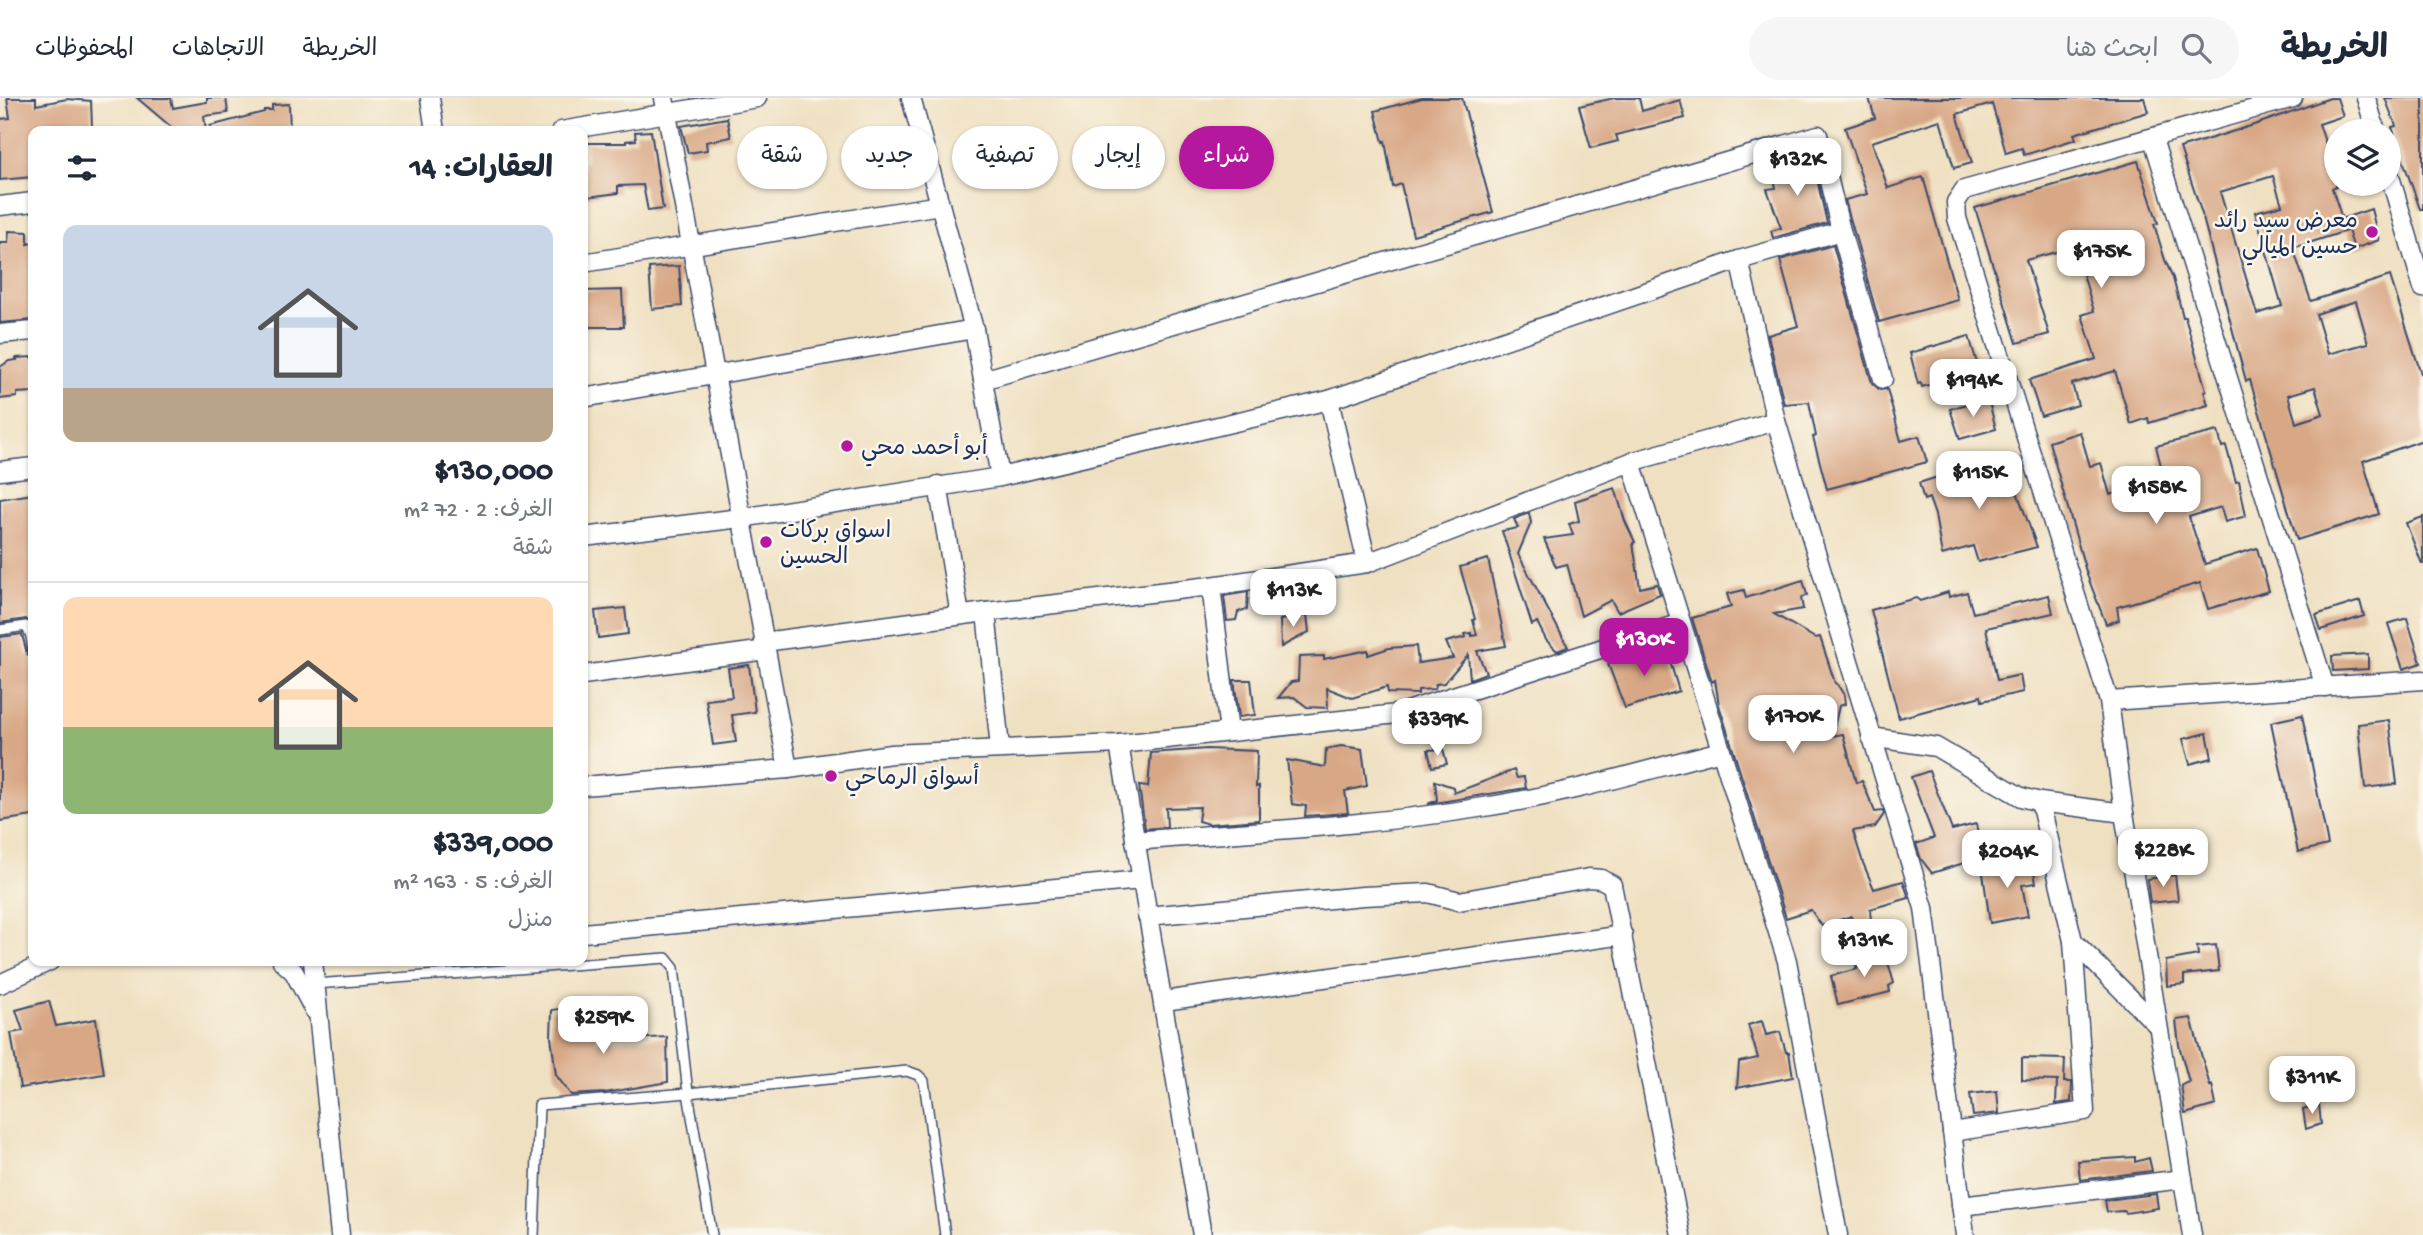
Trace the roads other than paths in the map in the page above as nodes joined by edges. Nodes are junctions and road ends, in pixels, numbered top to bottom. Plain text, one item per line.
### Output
1 (430, 98) edge
2 (757, 98) edge
3 (911, 98) edge
4 (2293, 98) edge
5 (2366, 98) edge
6 (666, 106) edge
7 (2372, 119) edge
8 (434, 126) edge
9 (582, 126) edge
10 (2153, 139) junction
11 (2396, 196) edge
12 (28, 203) edge
13 (940, 205) junction
14 (0, 206) edge
15 (1841, 231) junction
16 (691, 245) junction
17 (1739, 260) junction
18 (588, 262) edge
19 (2423, 288) edge
20 (974, 329) junction
21 (28, 331) edge
22 (0, 334) edge
23 (715, 375) junction
24 (1883, 379) dead end
25 (983, 380) junction
26 (588, 397) edge
27 (1329, 400) junction
28 (1776, 421) junction
29 (1631, 462) junction
30 (28, 468) edge
31 (0, 471) edge
32 (1000, 477) junction
33 (938, 485) junction
34 (741, 517) junction
35 (588, 536) edge
36 (1367, 563) junction
37 (1211, 586) junction
38 (986, 612) junction
39 (960, 615) junction
40 (1681, 623) junction
41 (0, 630) edge
42 (28, 630) edge
43 (765, 646) junction
44 (588, 674) edge
45 (2423, 680) edge
46 (2325, 687) junction
47 (2109, 701) junction
48 (1229, 732) junction
49 (1871, 737) junction
50 (1119, 744) junction
51 (1000, 748) junction
52 (1721, 751) junction
53 (788, 769) junction
54 (588, 786) edge
55 (2040, 802) junction
56 (2124, 813) junction
57 (1135, 841) junction
58 (1141, 880) junction
59 (1147, 916) junction
60 (588, 933) edge
61 (1623, 935) junction
62 (2073, 941) junction
63 (588, 964) edge
64 (39, 966) edge
65 (287, 966) edge
66 (313, 966) edge
67 (558, 966) edge
68 (0, 984) edge
69 (315, 984) junction
70 (1164, 1002) junction
71 (317, 1014) junction
72 (2158, 1026) junction
73 (688, 1093) junction
74 (1952, 1132) junction
75 (2183, 1179) junction
76 (1961, 1206) junction
77 (340, 1235) edge
78 (534, 1235) edge
79 (712, 1235) edge
80 (945, 1235) edge
81 (1202, 1235) edge
82 (1681, 1235) edge
83 (1838, 1235) edge
84 (1965, 1235) edge
85 (2192, 1235) edge

1 - 8 street
2 - 6 street
3 - 13 street
4 - 10 street
5 - 7 street
6 - 9 street
6 - 16 street
10 - 46 street
10 - 47 street
11 - 19 street
12 - 14 street
13 - 16 street
13 - 20 street
15 - 17 street
15 - 24 street
15 - 25 street
16 - 18 street
16 - 23 street
17 - 27 street
17 - 28 street
20 - 23 street
20 - 25 street
21 - 22 street
23 - 26 street
23 - 34 street
25 - 32 street
27 - 32 street
27 - 36 street
28 - 29 street
28 - 49 street
29 - 36 street
29 - 40 street
30 - 31 street
32 - 33 street
33 - 34 street
33 - 39 street
34 - 35 street
34 - 43 street
36 - 37 street
37 - 38 street
37 - 48 street
38 - 39 street
38 - 51 street
39 - 43 street
40 - 48 street
40 - 52 street
41 - 42 lane
43 - 44 street
43 - 53 street
45 - 46 street
46 - 47 street
47 - 56 street
48 - 50 street
49 - 55 street
49 - 74 street
50 - 51 street
50 - 57 street
51 - 53 street
52 - 57 street
52 - 83 street
53 - 54 street
55 - 56 street
55 - 62 street
56 - 72 street
57 - 58 street
58 - 59 street
58 - 60 street
59 - 61 street
59 - 70 street
61 - 70 street
61 - 82 street
62 - 72 street
62 - 74 street
63 - 73 lane
64 - 68 street
65 - 71 street
66 - 69 street
67 - 69 lane
69 - 71 street
70 - 81 street
71 - 77 street
72 - 75 street
73 - 78 lane
73 - 79 lane
73 - 80 lane
74 - 76 street
75 - 76 street
75 - 85 street
76 - 84 street

